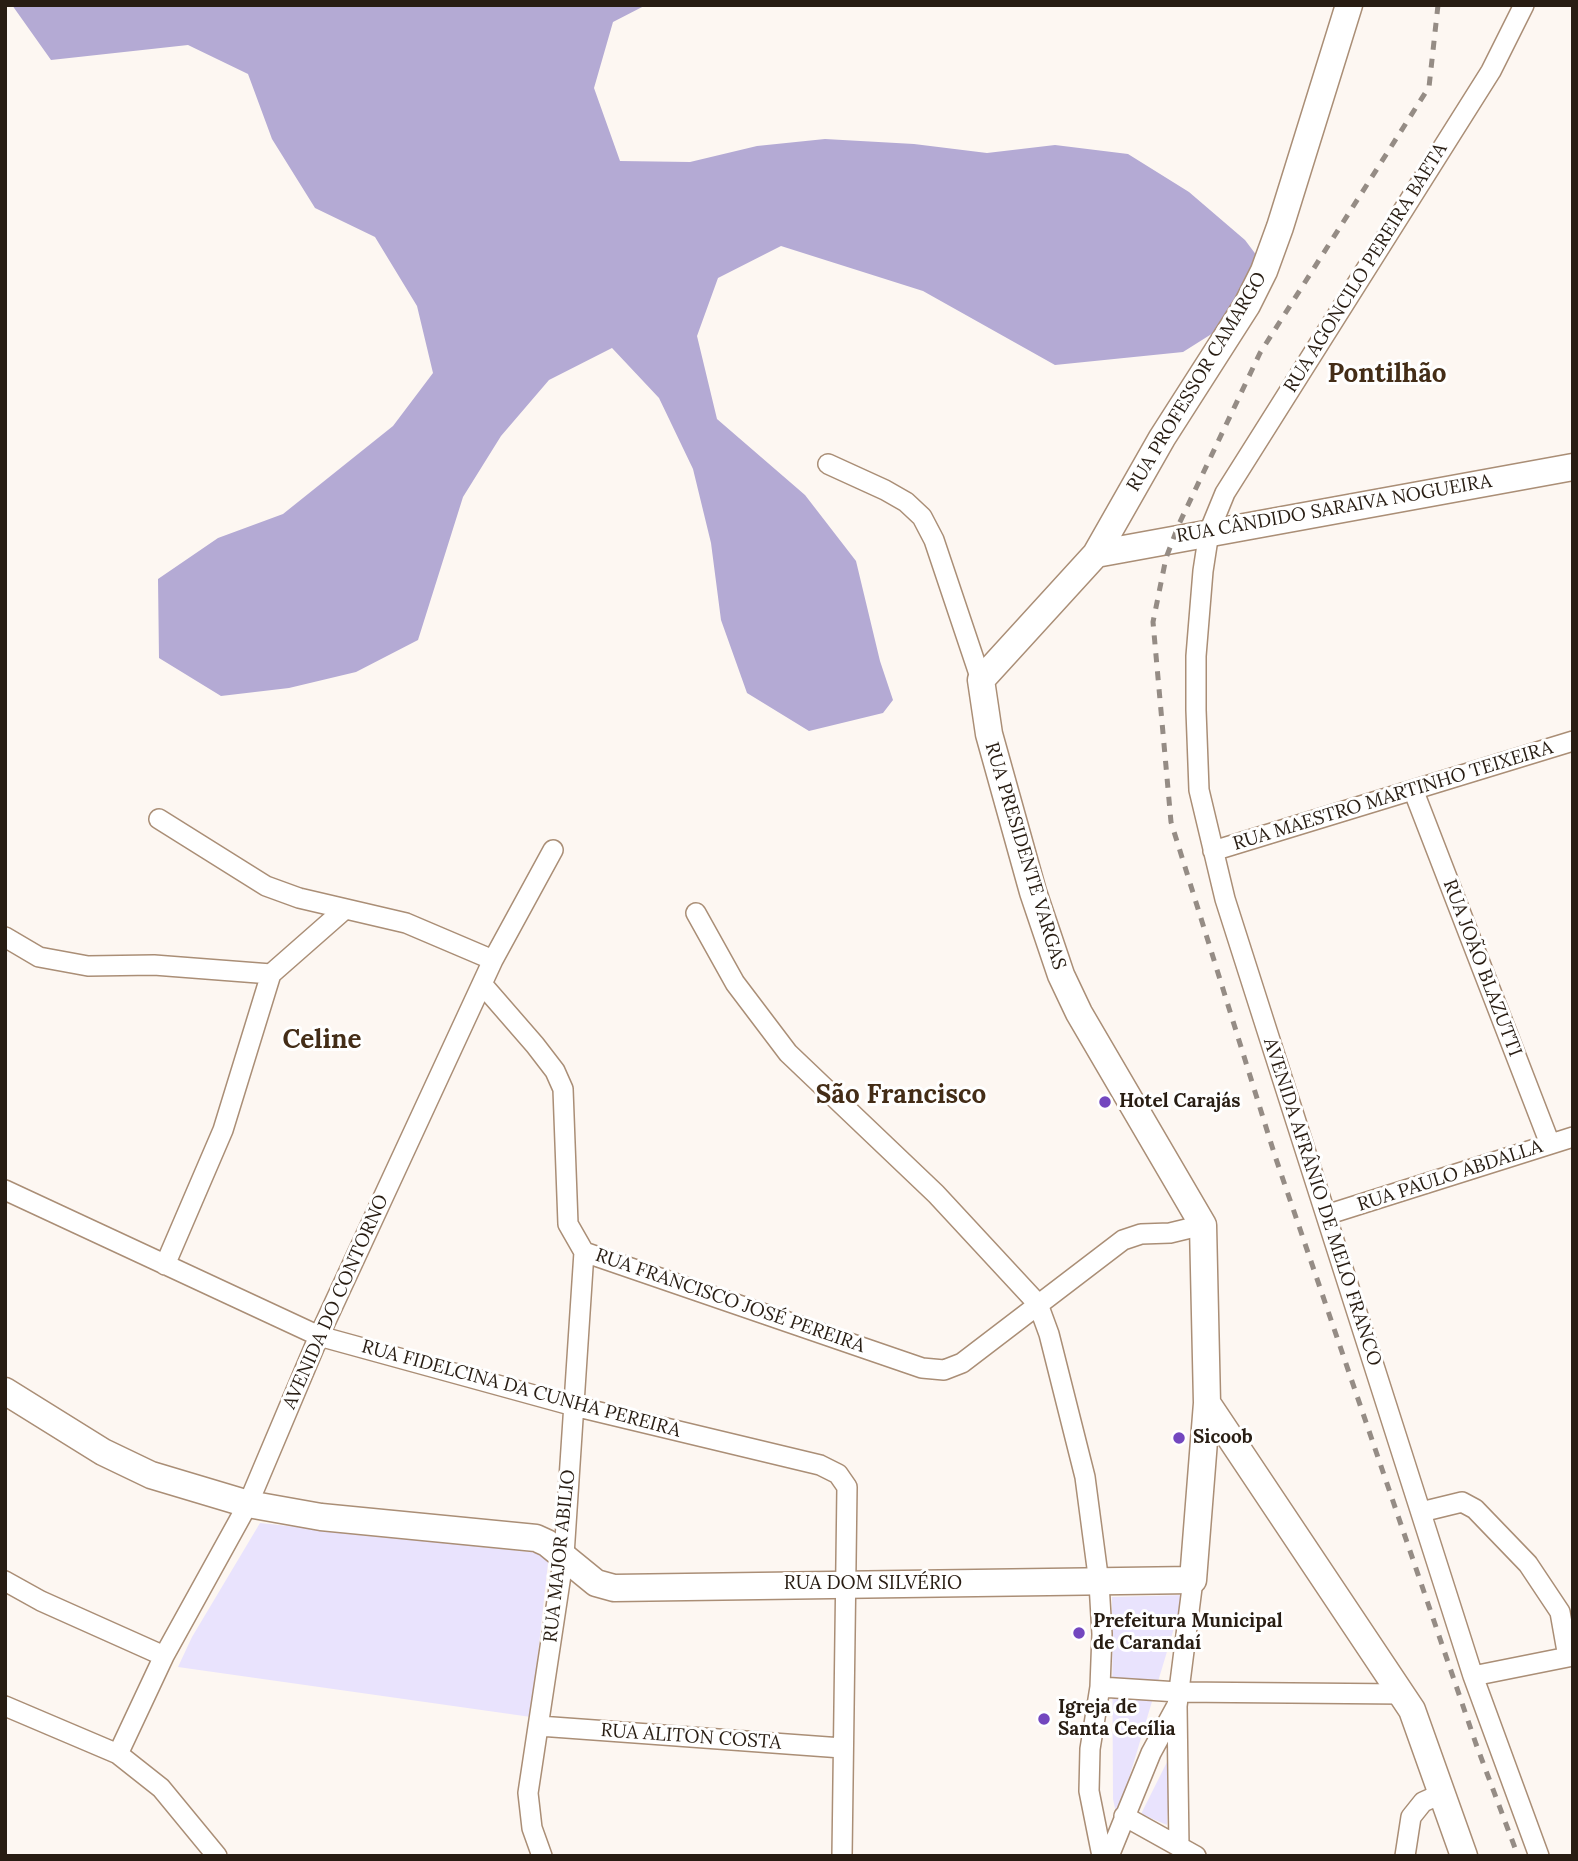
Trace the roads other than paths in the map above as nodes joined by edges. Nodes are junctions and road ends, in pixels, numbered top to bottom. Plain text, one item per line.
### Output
1 (1349, 5) edge
2 (1524, 5) edge
3 (828, 464) dead end
4 (1573, 467) edge
5 (1209, 532) junction
6 (1096, 554) junction
7 (981, 680) junction
8 (1573, 741) edge
9 (1414, 792) junction
10 (159, 819) dead end
11 (553, 850) dead end
12 (1213, 851) junction
13 (345, 909) junction
14 (696, 913) dead end
15 (5, 937) edge
16 (494, 960) junction
17 (271, 974) junction
18 (482, 984) junction
19 (1573, 1137) edge
20 (1550, 1144) junction
21 (5, 1190) edge
22 (1326, 1215) junction
23 (1203, 1225) junction
24 (583, 1252) junction
25 (165, 1265) junction
26 (1038, 1304) junction
27 (319, 1336) junction
28 (5, 1391) edge
29 (1207, 1403) junction
30 (574, 1406) junction
31 (248, 1504) junction
32 (1421, 1512) junction
33 (564, 1555) junction
34 (1193, 1580) junction
35 (5, 1581) edge
36 (844, 1583) junction
37 (1099, 1583) junction
38 (164, 1656) junction
39 (1571, 1656) edge
40 (1473, 1676) junction
41 (1100, 1687) junction
42 (1403, 1694) junction
43 (1177, 1699) junction
44 (5, 1706) edge
45 (539, 1726) junction
46 (842, 1748) junction
47 (118, 1754) junction
48 (1443, 1793) junction
49 (1124, 1816) junction
50 (1187, 1851) edge
51 (217, 1856) edge
52 (542, 1856) edge
53 (842, 1856) edge
54 (1102, 1856) edge
55 (1108, 1856) edge
56 (1405, 1856) edge
57 (1464, 1856) edge
58 (1539, 1856) edge

1 - 6 main road, RUA PROFESSOR CAMARGO
2 - 5 street, RUA AGONCILO PEREIRA BAETA
3 - 7 street, RUA PRESIDENTE VARGAS
4 - 5 main road, RUA CÂNDIDO SARAIVA NOGUEIRA
5 - 6 main road, RUA CÂNDIDO SARAIVA NOGUEIRA
5 - 12 street, AVENIDA AFRÂNIO DE MELO FRANCO
6 - 7 main road, RUA PROFESSOR CAMARGO
7 - 23 main road, RUA PRESIDENTE VARGAS
8 - 9 street, RUA MAESTRO MARTINHO TEIXEIRA
9 - 12 street, RUA MAESTRO MARTINHO TEIXEIRA
9 - 20 street, RUA JOÃO BLAZUTTI
10 - 13 street
11 - 16 street, AVENIDA DO CONTORNO
12 - 22 street, AVENIDA AFRÂNIO DE MELO FRANCO
13 - 16 street
13 - 17 street
14 - 26 street
15 - 17 street
16 - 18 street, AVENIDA DO CONTORNO
17 - 25 street
18 - 24 street, RUA FRANCISCO JOSÉ PEREIRA
18 - 27 street, AVENIDA DO CONTORNO
19 - 20 street, RUA PAULO ABDALLA
20 - 22 street, RUA PAULO ABDALLA
21 - 25 street, RUA FIDELCINA DA CUNHA PEREIRA
22 - 32 street, AVENIDA AFRÂNIO DE MELO FRANCO
23 - 26 street
23 - 29 main road, RUA PRESIDENTE VARGAS
24 - 26 street, RUA FRANCISCO JOSÉ PEREIRA
24 - 30 street, RUA MAJOR ABILIO
25 - 27 street, RUA FIDELCINA DA CUNHA PEREIRA
26 - 37 street
27 - 30 street, RUA FIDELCINA DA CUNHA PEREIRA
27 - 31 street, AVENIDA DO CONTORNO
28 - 31 main road, RUA DOM SILVÉRIO
29 - 34 main road, RUA PRESIDENTE VARGAS
29 - 42 main road
30 - 33 street, RUA MAJOR ABILIO
30 - 36 street, RUA FIDELCINA DA CUNHA PEREIRA
31 - 33 main road, RUA DOM SILVÉRIO
31 - 38 street, AVENIDA DO CONTORNO
32 - 39 street
32 - 40 street, AVENIDA AFRÂNIO DE MELO FRANCO
33 - 36 main road, RUA DOM SILVÉRIO
33 - 45 street, RUA MAJOR ABILIO
34 - 37 main road, RUA DOM SILVÉRIO
34 - 43 street
35 - 38 street
36 - 37 main road, RUA DOM SILVÉRIO
36 - 46 street
37 - 41 street
38 - 47 street, AVENIDA DO CONTORNO
39 - 40 street
40 - 58 street, AVENIDA AFRÂNIO DE MELO FRANCO
41 - 43 street
41 - 54 street
42 - 43 street
42 - 48 main road
43 - 49 street
43 - 50 street
44 - 47 street
45 - 46 street, RUA ALITON COSTA
45 - 52 street, RUA MAJOR ABILIO
46 - 53 street
47 - 51 street
48 - 56 street
48 - 57 main road
49 - 50 street
49 - 55 street

